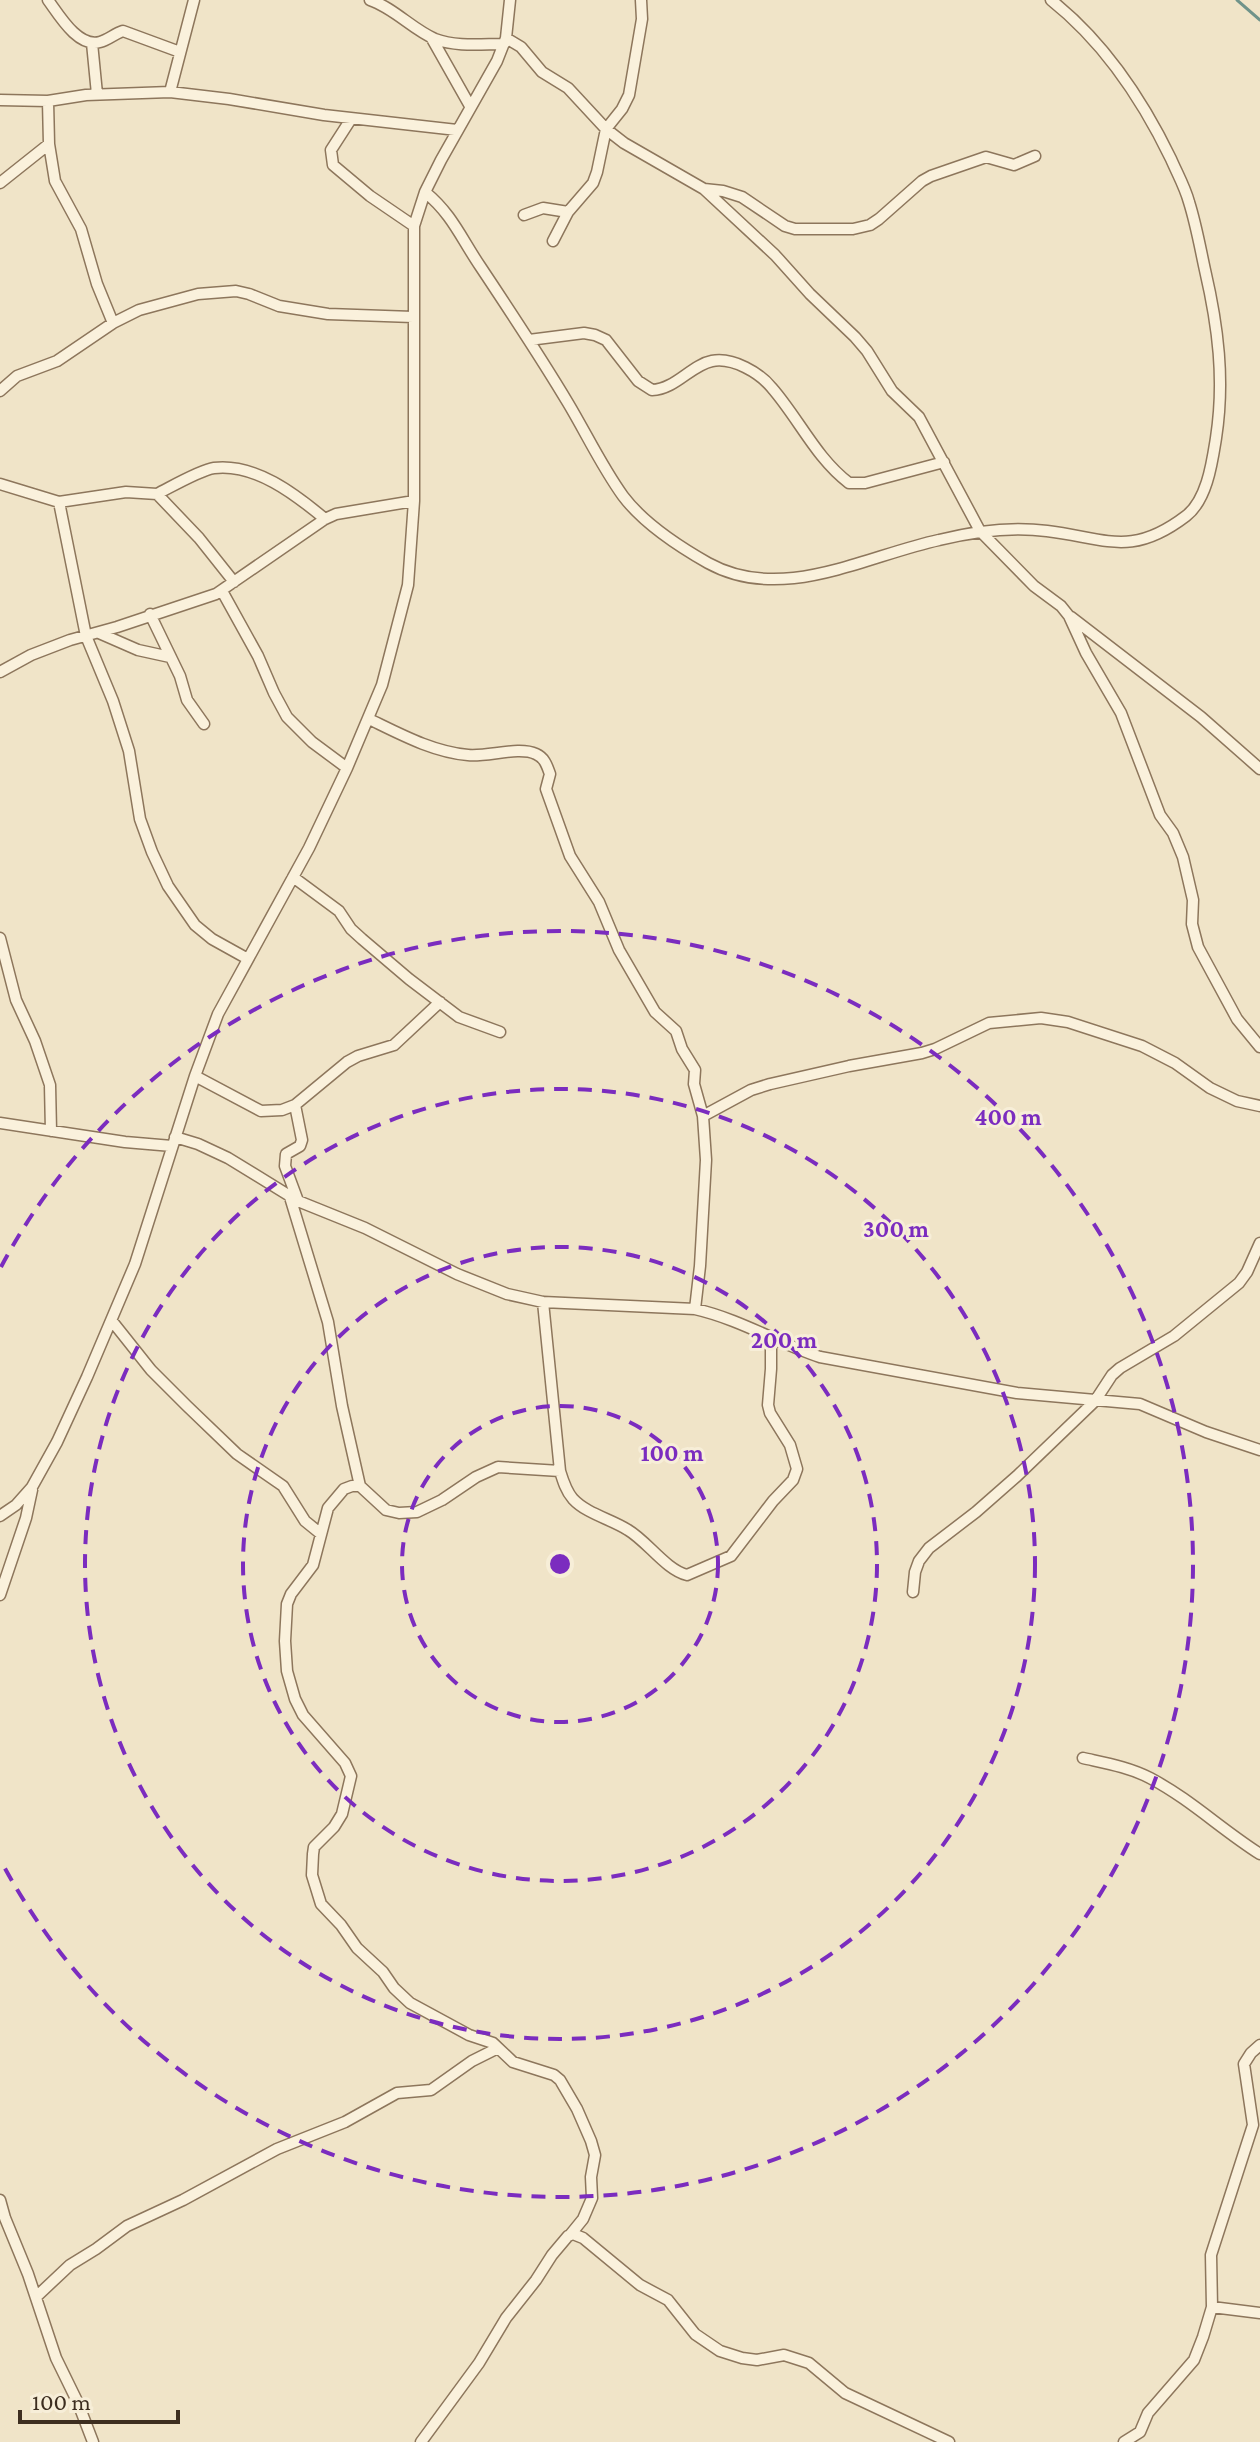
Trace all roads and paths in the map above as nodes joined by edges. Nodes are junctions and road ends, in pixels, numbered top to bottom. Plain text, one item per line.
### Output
1 (48, 0) edge
2 (194, 0) edge
3 (370, 0) edge
4 (510, 0) edge
5 (641, 0) edge
6 (1051, 0) edge
7 (431, 37) junction
8 (505, 41) junction
9 (92, 43) junction
10 (180, 52) junction
11 (170, 92) junction
12 (97, 94) junction
13 (0, 100) edge
14 (48, 101) junction
15 (470, 106) junction
16 (351, 119) junction
17 (606, 129) junction
18 (457, 130) junction
19 (49, 144) junction
20 (1035, 156) dead end
21 (0, 183) edge
22 (704, 189) junction
23 (425, 192) junction
24 (568, 212) junction
25 (524, 215) dead end
26 (414, 226) junction
27 (553, 241) dead end
28 (413, 317) junction
29 (113, 323) junction
30 (529, 340) junction
31 (0, 391) edge
32 (944, 462) junction
33 (0, 484) edge
34 (157, 494) junction
35 (414, 501) junction
36 (59, 502) junction
37 (325, 519) junction
38 (980, 531) junction
39 (234, 582) junction
40 (222, 591) junction
41 (150, 614) junction
42 (1069, 616) junction
43 (99, 633) junction
44 (86, 636) junction
45 (170, 657) junction
46 (0, 672) edge
47 (369, 719) junction
48 (204, 724) dead end
49 (347, 768) junction
50 (1260, 769) edge
51 (293, 877) junction
52 (0, 938) edge
53 (248, 959) junction
54 (440, 1002) junction
55 (500, 1032) dead end
56 (1260, 1047) edge
57 (195, 1076) junction
58 (295, 1105) junction
59 (1260, 1106) edge
60 (703, 1116) junction
61 (0, 1123) edge
62 (51, 1131) junction
63 (173, 1142) junction
64 (294, 1199) junction
65 (1260, 1243) edge
66 (543, 1302) junction
67 (695, 1309) junction
68 (112, 1321) junction
69 (771, 1338) junction
70 (1095, 1401) junction
71 (1260, 1450) edge
72 (560, 1471) junction
73 (360, 1486) junction
74 (32, 1487) junction
75 (0, 1516) edge
76 (321, 1534) junction
77 (913, 1592) dead end
78 (0, 1595) edge
79 (1083, 1758) dead end
80 (1260, 1854) edge
81 (1260, 2045) edge
82 (498, 2048) junction
83 (0, 2200) edge
84 (570, 2235) junction
85 (36, 2297) junction
86 (1212, 2307) junction
87 (1260, 2313) edge
88 (93, 2442) edge
89 (421, 2442) edge
90 (949, 2442) edge
91 (1124, 2442) edge

1 - 9 street
2 - 10 street
3 - 7 street
4 - 8 street
5 - 17 street
6 - 38 street
7 - 8 street
7 - 15 street
8 - 15 street
8 - 17 street
9 - 10 street
9 - 12 street
10 - 11 street
11 - 12 street
11 - 16 street
12 - 14 street
13 - 14 street
14 - 19 street
15 - 18 street
16 - 18 street
16 - 26 street
17 - 22 street
17 - 24 street
18 - 23 street
19 - 21 street
19 - 29 street
20 - 22 street
22 - 32 street
23 - 26 street
23 - 30 street
24 - 25 street
24 - 27 street
26 - 28 street
28 - 29 street
28 - 35 street
29 - 31 street
30 - 32 street
30 - 38 street
32 - 38 street
33 - 36 street
34 - 36 street
34 - 37 street
34 - 39 street
35 - 37 street
35 - 47 street
36 - 44 street
37 - 39 street
38 - 42 street
39 - 40 street
40 - 41 street
40 - 49 street
41 - 43 street
41 - 45 street
42 - 50 street
42 - 56 street
43 - 44 street
43 - 45 street
44 - 46 street
44 - 53 street
45 - 48 street
47 - 49 street
47 - 60 street
49 - 51 street
51 - 53 street
51 - 54 street
52 - 62 street
53 - 57 street
54 - 55 street
54 - 58 street
57 - 58 street
57 - 63 street
58 - 64 street
59 - 60 street
60 - 67 street
61 - 62 street
62 - 63 street
63 - 64 street
63 - 68 street
64 - 66 street
64 - 73 street
65 - 70 street
66 - 67 street
66 - 72 street
67 - 69 street
68 - 74 street
68 - 76 street
69 - 70 street
69 - 72 street
70 - 71 street
70 - 77 street
72 - 73 street
73 - 76 street
74 - 75 street
74 - 78 street
76 - 82 street
79 - 80 street
81 - 86 street
82 - 84 street
82 - 85 street
83 - 85 street
84 - 89 street
84 - 90 street
85 - 88 street
86 - 87 street
86 - 91 street

